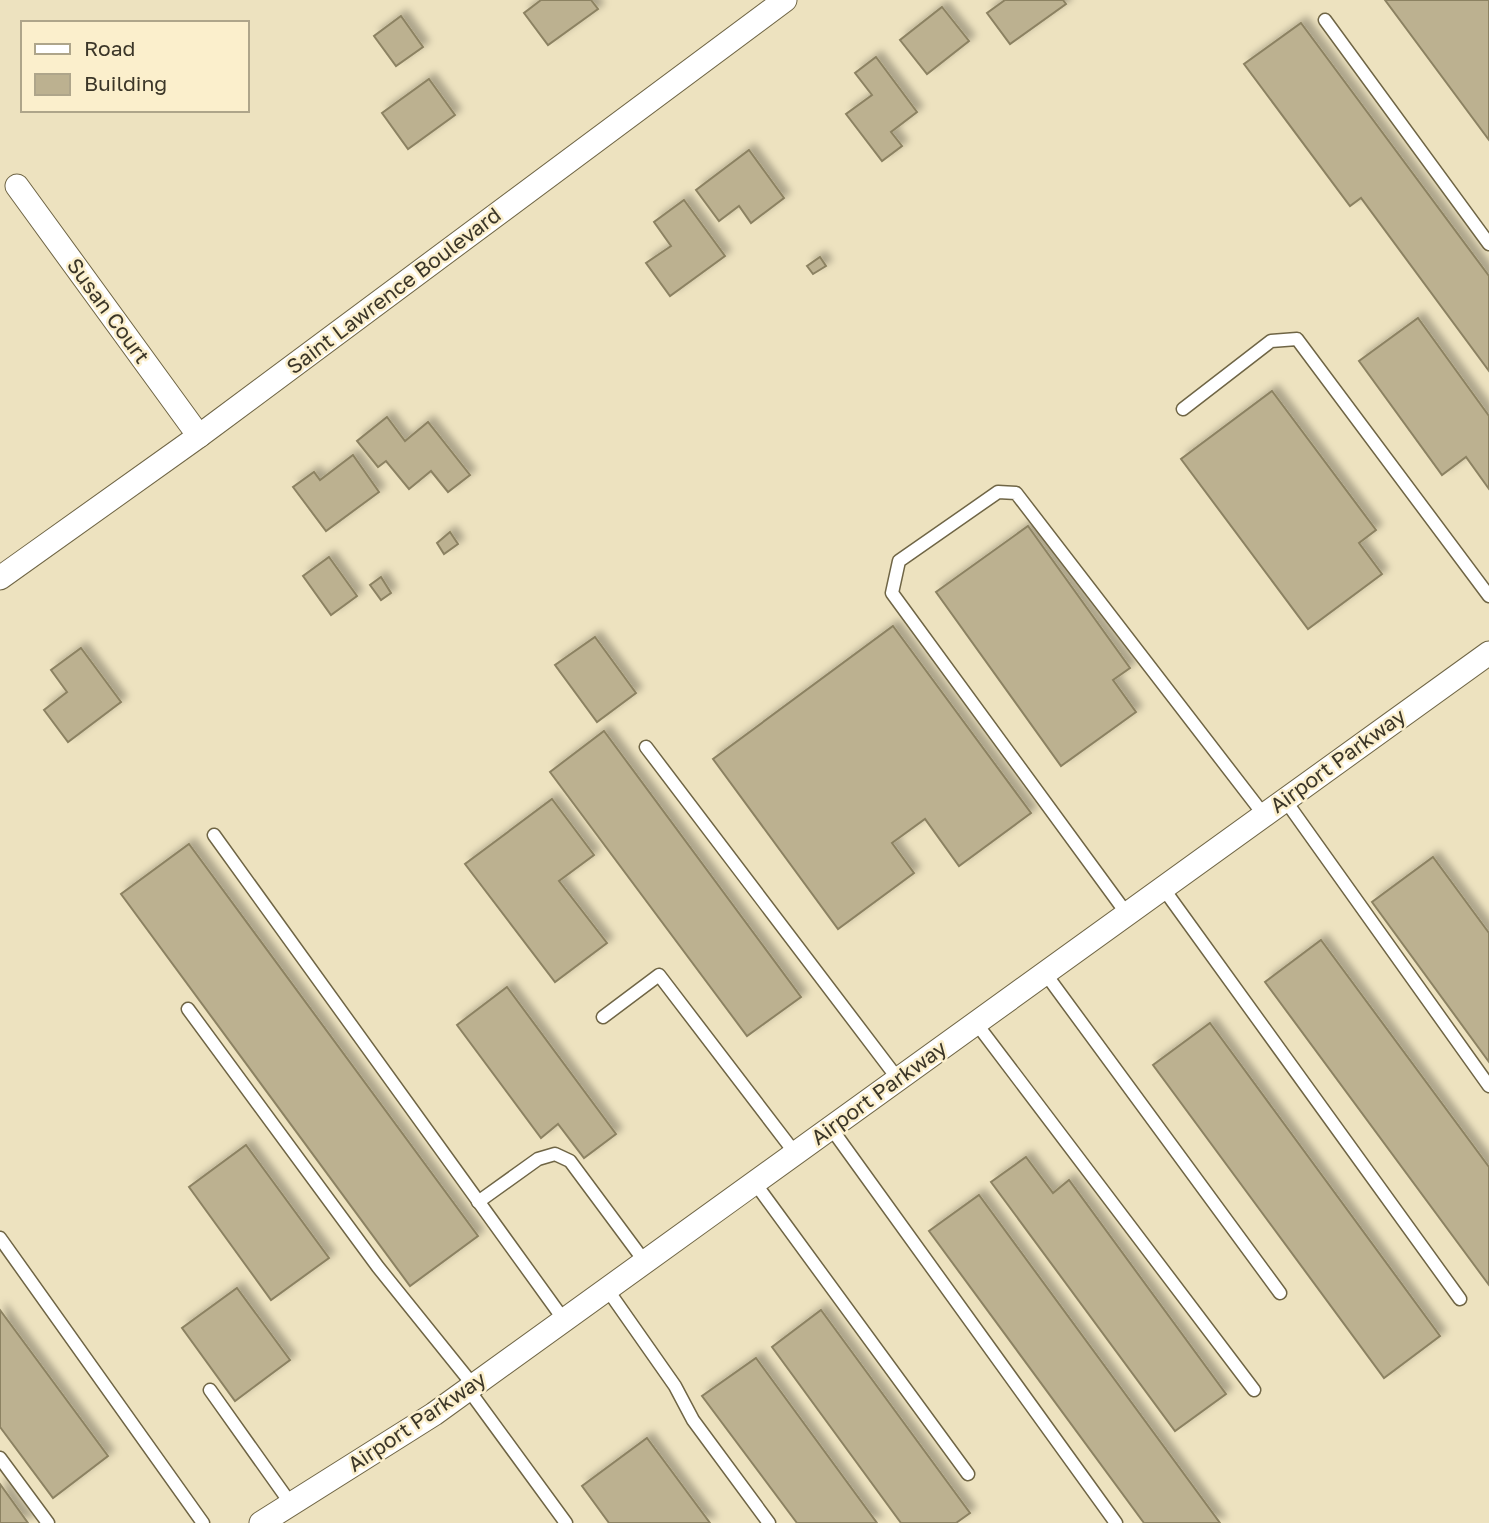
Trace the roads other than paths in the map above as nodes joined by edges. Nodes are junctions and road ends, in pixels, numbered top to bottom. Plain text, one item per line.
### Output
1 (785, 0) edge
2 (1325, 20) dead end
3 (17, 186) dead end
4 (1489, 244) edge
5 (1183, 409) dead end
6 (200, 436) junction
7 (0, 578) edge
8 (1489, 596) edge
9 (1486, 661) edge
10 (646, 747) dead end
11 (1285, 800) junction
12 (1264, 815) junction
13 (214, 835) dead end
14 (1163, 888) junction
15 (1127, 914) junction
16 (1045, 973) junction
17 (188, 1010) dead end
18 (603, 1017) dead end
19 (976, 1023) junction
20 (898, 1079) junction
21 (1489, 1086) edge
22 (831, 1128) junction
23 (795, 1153) junction
24 (755, 1183) junction
25 (478, 1202) junction
26 (0, 1238) edge
27 (645, 1262) junction
28 (607, 1289) junction
29 (1280, 1293) dead end
30 (1460, 1299) dead end
31 (564, 1320) junction
32 (470, 1387) junction
33 (210, 1390) dead end
34 (1254, 1390) dead end
35 (0, 1458) edge
36 (968, 1475) dead end
37 (292, 1504) junction
38 (48, 1523) edge
39 (203, 1523) edge
40 (261, 1523) edge
41 (566, 1523) edge
42 (769, 1523) edge
43 (1116, 1523) edge

1 - 6 street, Saint Lawrence Boulevard
2 - 4 lane
3 - 6 street, Susan Court
5 - 8 lane
6 - 7 street, Saint Lawrence Boulevard
9 - 11 street, Airport Parkway
10 - 20 lane
11 - 12 street, Airport Parkway
11 - 21 lane
12 - 14 street, Airport Parkway
12 - 15 lane
13 - 25 lane
14 - 15 street, Airport Parkway
14 - 30 lane
15 - 16 street, Airport Parkway
16 - 19 street, Airport Parkway
16 - 29 lane
17 - 32 lane
18 - 23 lane
19 - 20 street, Airport Parkway
19 - 34 lane
20 - 22 street, Airport Parkway
22 - 23 street, Airport Parkway
22 - 43 lane
23 - 24 street, Airport Parkway
24 - 27 street, Airport Parkway
24 - 36 lane
25 - 27 lane
25 - 31 lane
26 - 39 lane
27 - 28 street, Airport Parkway
28 - 31 street, Airport Parkway
28 - 42 lane
31 - 32 street, Airport Parkway
32 - 37 street, Airport Parkway
32 - 41 lane
33 - 37 lane
35 - 38 lane
37 - 40 street, Airport Parkway

